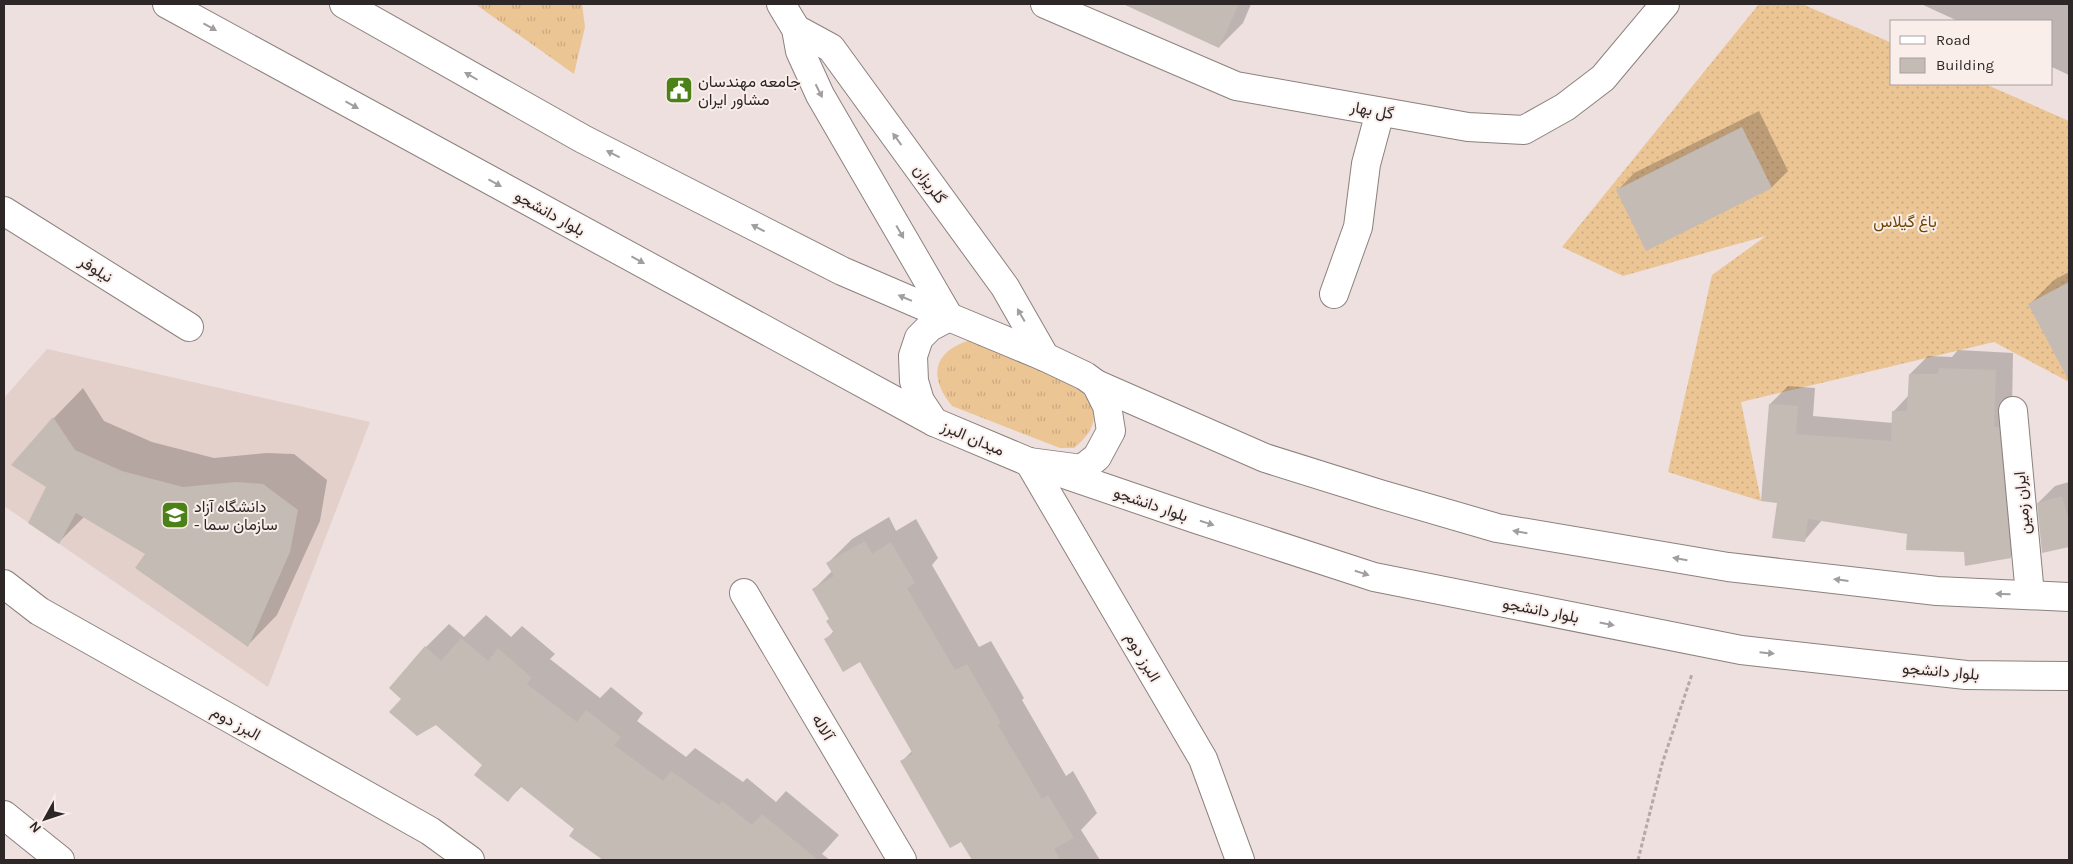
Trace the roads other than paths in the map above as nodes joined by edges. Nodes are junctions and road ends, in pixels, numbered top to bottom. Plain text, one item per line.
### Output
1 (167, 4) edge
2 (344, 4) edge
3 (781, 4) edge
4 (1045, 4) edge
5 (1665, 4) edge
6 (796, 29) junction
7 (1380, 112) junction
8 (4, 211) edge
9 (1334, 294) dead end
10 (949, 317) junction
11 (189, 327) dead end
12 (1045, 357) junction
13 (1096, 384) junction
14 (2013, 412) dead end
15 (934, 422) junction
16 (1029, 462) junction
17 (4, 584) edge
18 (744, 593) dead end
19 (2030, 595) junction
20 (2069, 597) edge
21 (2069, 676) edge
22 (4, 815) edge
23 (60, 860) edge
24 (470, 860) edge
25 (902, 860) edge
26 (1240, 860) edge

1 -> 15 main road, بلوار دانشجو
10 -> 2 main road
3 - 6 main road
4 - 7 main road, گل بهار
5 - 7 main road, گل بهار
6 -> 10 main road
12 -> 6 main road, گلریزان
7 - 9 main road
8 - 11 main road, نیلوفر
10 - 12 main road
10 - 15 main road, میدان البرز
12 - 13 main road
13 - 16 main road, میدان البرز
19 -> 13 main road
14 - 19 main road, ایران زمین
15 - 16 main road, میدان البرز
16 -> 21 main road, بلوار دانشجو
16 - 26 main road, البرز دوم
17 - 24 main road, البرز دوم
18 - 25 main road, آلاله
19 - 20 main road
22 - 23 main road

